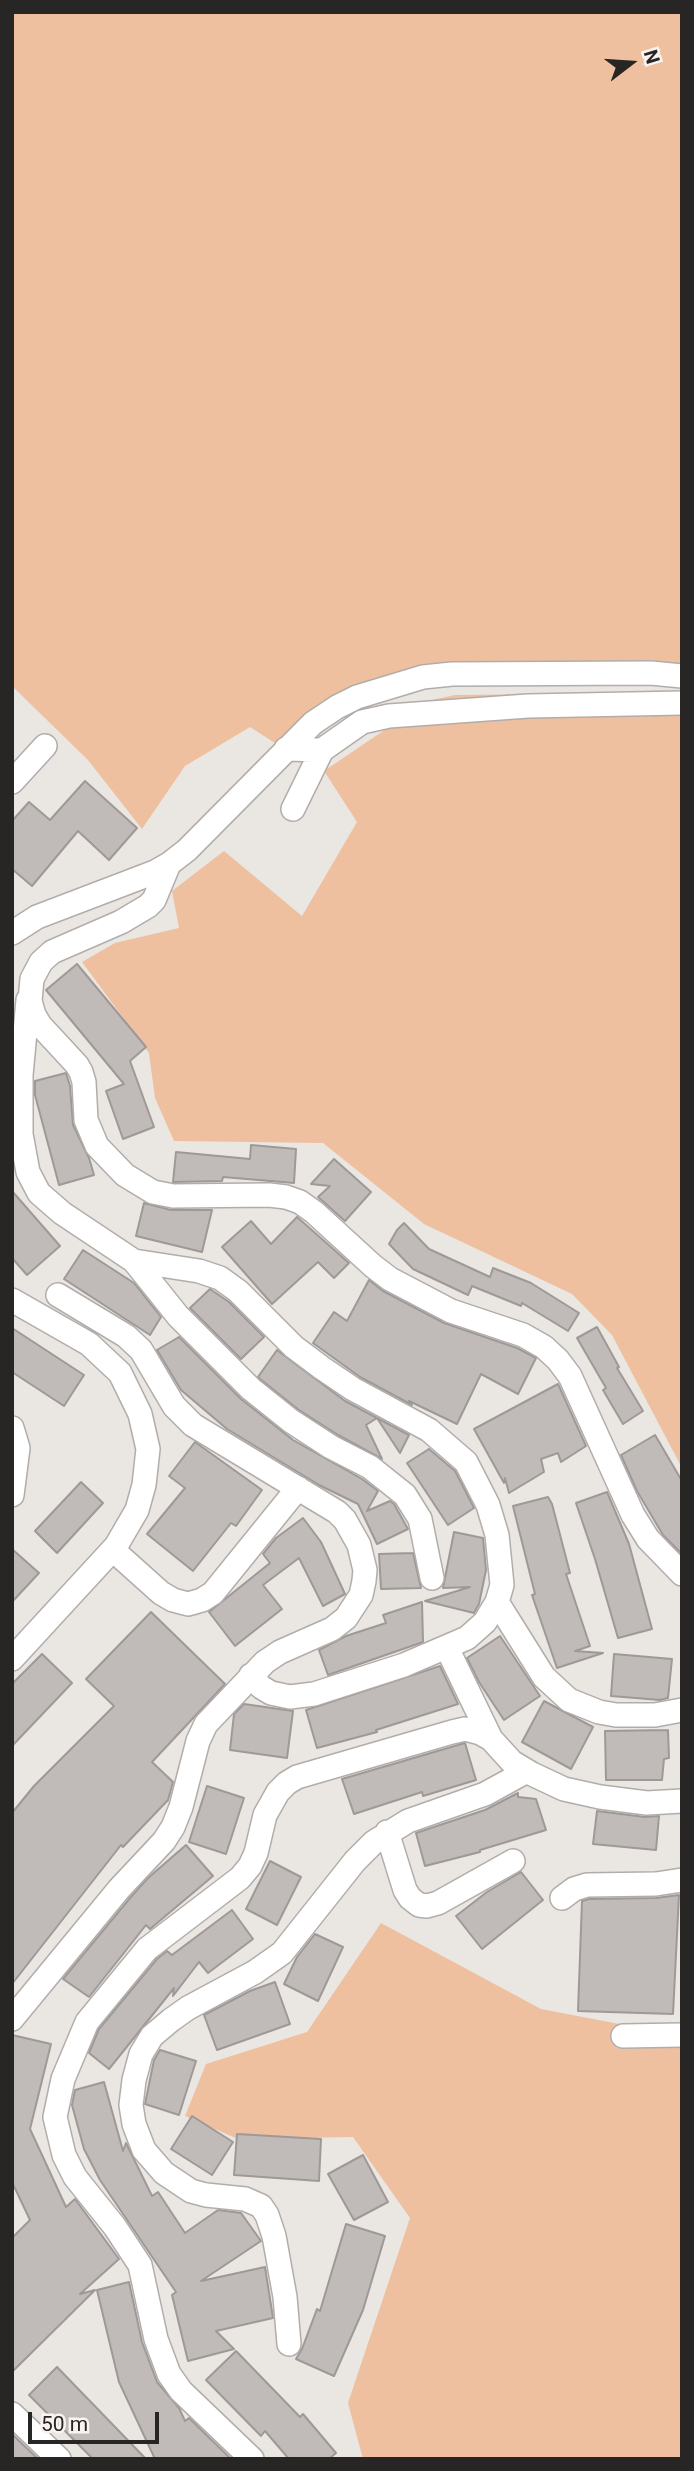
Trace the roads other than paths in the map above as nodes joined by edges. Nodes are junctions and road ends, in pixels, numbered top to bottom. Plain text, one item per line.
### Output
1 (682, 676) edge
2 (682, 704) edge
3 (45, 746) dead end
4 (286, 749) junction
5 (322, 750) junction
6 (12, 782) edge
7 (293, 809) dead end
8 (169, 864) junction
9 (12, 933) edge
10 (30, 987) junction
11 (134, 1261) junction
12 (58, 1295) dead end
13 (12, 1300) edge
14 (12, 1428) edge
15 (298, 1488) junction
16 (12, 1495) edge
17 (113, 1550) junction
18 (682, 1574) edge
19 (432, 1578) dead end
20 (497, 1602) junction
21 (447, 1648) junction
22 (12, 1659) edge
23 (251, 1675) junction
24 (682, 1710) edge
25 (491, 1739) junction
26 (527, 1771) junction
27 (682, 1801) edge
28 (387, 1832) junction
29 (513, 1861) dead end
30 (682, 1880) edge
31 (562, 1898) dead end
32 (12, 2019) edge
33 (682, 2035) edge
34 (623, 2036) dead end
35 (289, 2344) dead end
36 (12, 2414) edge
37 (59, 2459) edge
38 (252, 2459) edge

1 - 4 street
2 - 5 street
3 - 6 street
4 - 5 street
4 - 8 street
5 - 7 street
8 - 9 street
8 - 10 street
10 - 11 street
10 - 18 street
11 - 19 street
11 - 20 street
12 - 15 street
13 - 17 street
14 - 16 street
15 - 17 street
15 - 23 street
17 - 22 street
20 - 21 street
20 - 24 street
21 - 23 street
21 - 25 street
23 - 32 street
25 - 26 street
25 - 38 street
26 - 27 street
26 - 28 street
28 - 29 street
28 - 35 street
30 - 31 street
33 - 34 street
36 - 37 street

